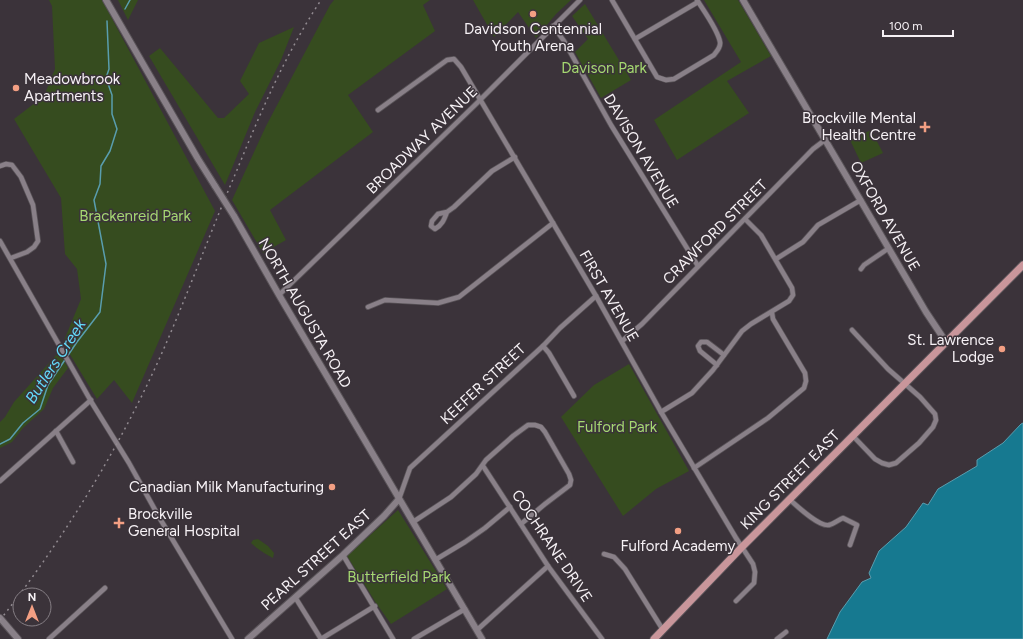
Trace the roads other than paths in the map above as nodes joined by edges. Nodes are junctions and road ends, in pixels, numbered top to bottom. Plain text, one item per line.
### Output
1 (106, 0) edge
2 (580, 0) edge
3 (612, 0) edge
4 (743, 0) edge
5 (698, 1) edge
6 (553, 26) junction
7 (635, 39) junction
8 (481, 99) junction
9 (378, 110) dead end
10 (825, 140) junction
11 (515, 157) junction
12 (0, 166) edge
13 (861, 200) junction
14 (447, 212) dead end
15 (745, 219) junction
16 (553, 223) junction
17 (0, 241) edge
18 (889, 248) junction
19 (11, 258) junction
20 (776, 259) junction
21 (1023, 264) edge
22 (698, 266) junction
23 (860, 270) dead end
24 (279, 295) junction
25 (596, 296) junction
26 (368, 307) dead end
27 (772, 312) junction
28 (852, 330) dead end
29 (622, 342) junction
30 (946, 342) junction
31 (543, 346) junction
32 (724, 355) junction
33 (716, 364) junction
34 (905, 383) junction
35 (574, 396) dead end
36 (91, 400) junction
37 (661, 412) junction
38 (56, 431) junction
39 (853, 436) junction
40 (72, 462) dead end
41 (483, 466) junction
42 (694, 468) junction
43 (0, 481) edge
44 (399, 499) junction
45 (789, 499) junction
46 (510, 507) junction
47 (413, 522) junction
48 (521, 524) junction
49 (850, 545) dead end
50 (741, 548) junction
51 (604, 554) dead end
52 (343, 555) junction
53 (435, 560) junction
54 (548, 566) junction
55 (105, 588) dead end
56 (295, 597) junction
57 (736, 601) dead end
58 (375, 606) junction
59 (464, 609) junction
60 (0, 618) edge
61 (477, 630) junction
62 (663, 630) junction
63 (786, 632) dead end
64 (18, 639) edge
65 (49, 639) edge
66 (232, 639) edge
67 (248, 639) edge
68 (321, 639) edge
69 (393, 639) edge
70 (414, 639) edge
71 (482, 639) edge
72 (602, 639) edge
73 (654, 639) edge
74 (777, 639) edge

1 - 24 main road, NORTH AUGUSTA ROAD, bridge
2 - 6 street, BROADWAY AVENUE
3 - 7 street
4 - 10 main road, OXFORD AVENUE
5 - 7 street
5 - 7 street
6 - 8 street, BROADWAY AVENUE
6 - 22 street, DAVISON AVENUE
8 - 9 street, FIRST AVENUE
8 - 11 street, FIRST AVENUE
8 - 24 street, BROADWAY AVENUE
10 - 13 main road, OXFORD AVENUE
10 - 15 street, CRAWFORD STREET
11 - 14 street
11 - 16 street, FIRST AVENUE
12 - 19 street
13 - 18 main road, OXFORD AVENUE
13 - 20 street
15 - 20 street
15 - 22 street, CRAWFORD STREET
16 - 25 street, FIRST AVENUE
16 - 26 street
17 - 19 street
18 - 23 street
18 - 30 main road, OXFORD AVENUE
19 - 36 street
20 - 27 street
21 - 30 main road, KING STREET EAST
22 - 29 street, CRAWFORD STREET
24 - 44 main road, NORTH AUGUSTA ROAD
25 - 29 street, FIRST AVENUE
25 - 31 street, KEEFER STREET
27 - 32 street
27 - 42 street
28 - 34 street
29 - 37 street, FIRST AVENUE
30 - 34 main road, KING STREET EAST
31 - 35 street
31 - 44 street, KEEFER STREET
32 - 33 street
32 - 33 street
33 - 37 street
34 - 39 main road, KING STREET EAST
34 - 39 street
36 - 38 street
36 - 66 street
37 - 42 street, FIRST AVENUE
38 - 40 street
38 - 43 street
39 - 45 main road, KING STREET EAST
41 - 46 street, COCHRANE DRIVE
41 - 47 street
41 - 48 street
42 - 50 street, FIRST AVENUE
44 - 47 main road, NORTH AUGUSTA ROAD
44 - 52 main road, PEARL STREET EAST
45 - 49 street
45 - 50 main road, KING STREET EAST
46 - 48 street, COCHRANE DRIVE
46 - 53 street
47 - 53 main road, NORTH AUGUSTA ROAD
48 - 54 street, COCHRANE DRIVE
50 - 57 street, FIRST AVENUE
50 - 62 main road, KING STREET EAST
51 - 62 street
52 - 56 main road, PEARL STREET EAST
52 - 58 street
53 - 59 main road, NORTH AUGUSTA ROAD
54 - 61 street
54 - 72 street, COCHRANE DRIVE
55 - 65 street
56 - 67 main road, PEARL STREET EAST
56 - 68 street
58 - 68 street
58 - 69 street
59 - 61 main road, NORTH AUGUSTA ROAD
59 - 70 street
60 - 64 main road
61 - 71 main road, NORTH AUGUSTA ROAD
62 - 73 main road, KING STREET EAST
63 - 74 street

